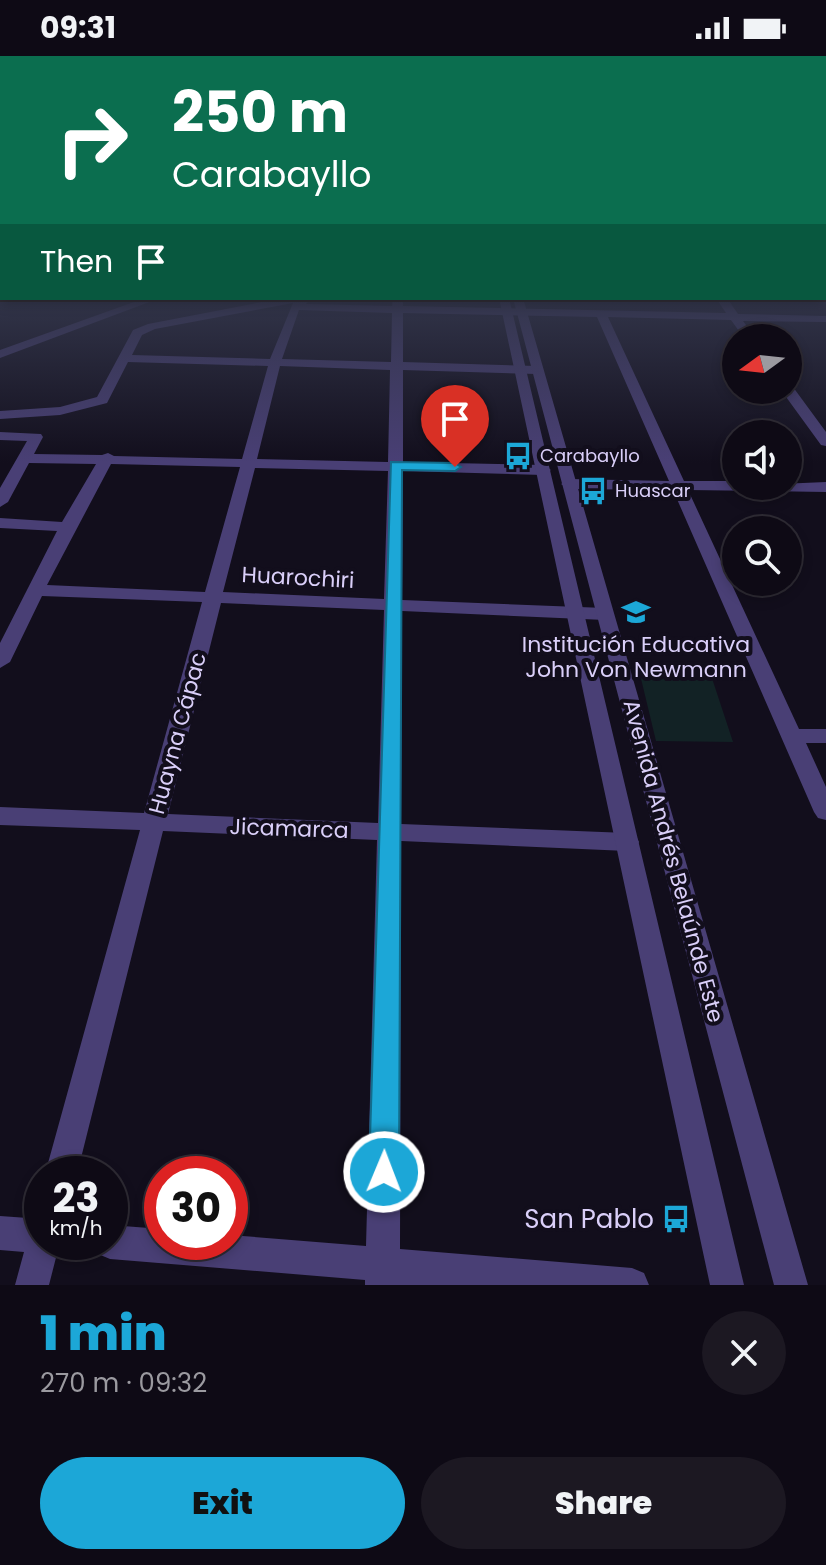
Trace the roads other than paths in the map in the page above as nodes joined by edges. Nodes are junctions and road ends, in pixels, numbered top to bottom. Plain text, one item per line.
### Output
1 (128, 348) edge
2 (281, 348) edge
3 (397, 348) edge
4 (523, 348) edge
5 (616, 348) edge
6 (123, 358) junction
7 (275, 362) junction
8 (397, 365) junction
9 (528, 369) junction
10 (798, 404) edge
11 (0, 415) edge
12 (0, 436) edge
13 (826, 442) edge
14 (108, 457) junction
15 (26, 458) junction
16 (249, 461) junction
17 (396, 465) junction
18 (543, 470) junction
19 (569, 484) junction
20 (678, 485) junction
21 (722, 486) edge
22 (802, 487) edge
23 (826, 487) edge
24 (0, 502) edge
25 (0, 523) edge
26 (67, 527) junction
27 (36, 590) junction
28 (213, 598) junction
29 (393, 606) junction
30 (575, 614) junction
31 (605, 614) junction
32 (0, 662) edge
33 (792, 736) junction
34 (826, 736) edge
35 (826, 812) edge
36 (0, 816) edge
37 (153, 822) junction
38 (390, 832) junction
39 (627, 842) junction
40 (66, 1156) edge
41 (0, 1233) edge
42 (24, 1235) edge
43 (128, 1244) edge
44 (38, 1260) edge
45 (382, 1275) edge
46 (32, 1285) edge
47 (632, 1285) edge
48 (727, 1285) edge
49 (791, 1285) edge

1 - 6 street
2 - 7 street, Huayna Cápac
3 - 8 street
4 - 9 street, Avenida Andrés Belaúnde Este
5 - 20 street
6 - 7 street
6 - 11 street
7 - 8 street
7 - 16 street, Huayna Cápac
8 - 9 street
8 - 17 street
9 - 18 street, Avenida Andrés Belaúnde Este
9 - 19 street, Avenida Andrés Belaúnde Este
10 - 13 street
12 - 15 street
14 - 15 street
14 - 16 street
14 - 26 street
15 - 24 street
16 - 17 street
16 - 28 street, Huayna Cápac
17 - 18 street
17 - 29 street
18 - 30 street, Avenida Andrés Belaúnde Este
19 - 20 street
19 - 31 street, Avenida Andrés Belaúnde Este
20 - 21 street
20 - 33 street
22 - 23 street
25 - 26 street
26 - 27 street
27 - 28 street, Huarochiri
27 - 32 street
28 - 29 street, Huarochiri
28 - 37 street, Huayna Cápac
29 - 30 street, Huarochiri
29 - 38 street
30 - 31 street, Huarochiri
30 - 39 street, Avenida Andrés Belaúnde Este
31 - 49 street, Avenida Andrés Belaúnde Este
33 - 34 street
33 - 35 street
36 - 37 street, Jicamarca
37 - 38 street, Jicamarca
37 - 40 street, Huayna Cápac
38 - 39 street, Jicamarca
38 - 45 street
39 - 48 street, Avenida Andrés Belaúnde Este
41 - 42 street
43 - 45 street
44 - 46 street
45 - 47 street

